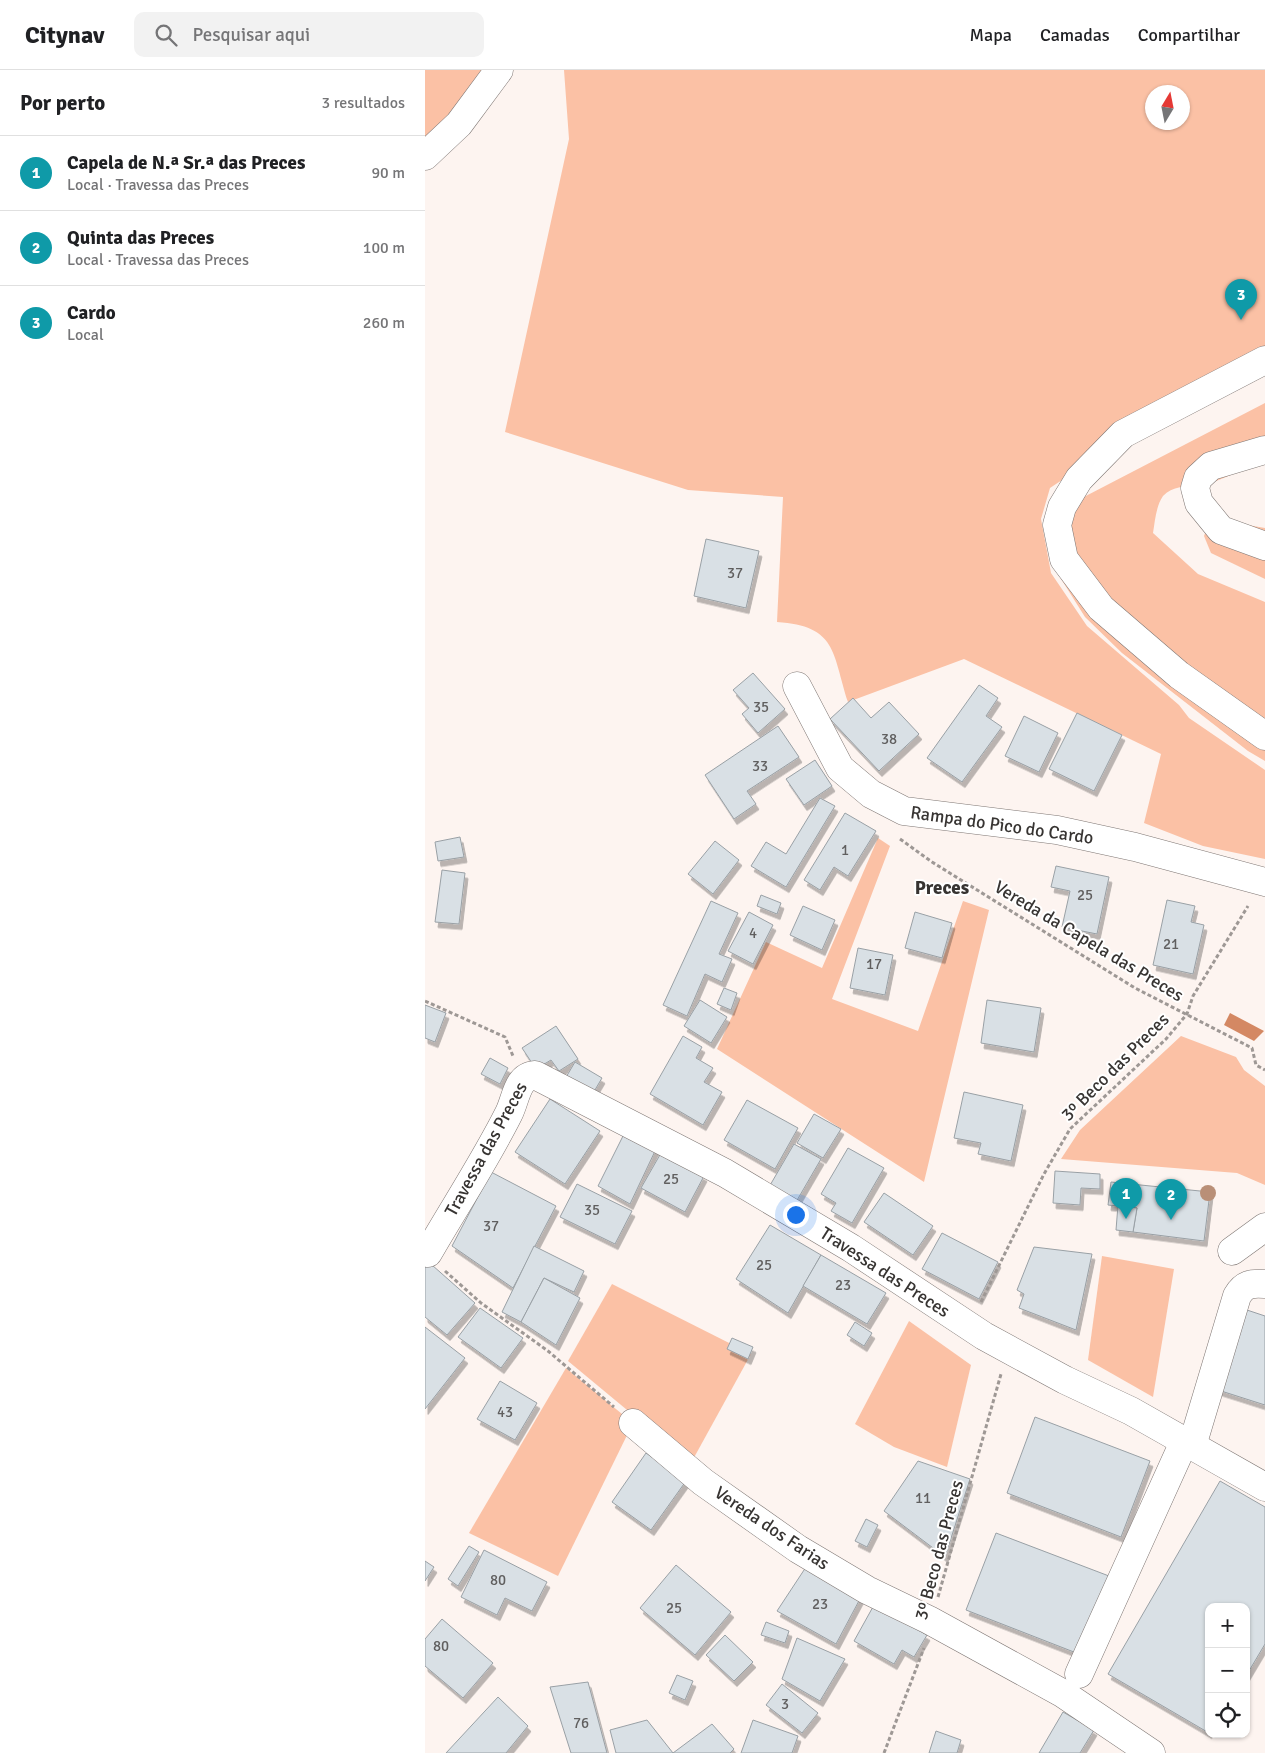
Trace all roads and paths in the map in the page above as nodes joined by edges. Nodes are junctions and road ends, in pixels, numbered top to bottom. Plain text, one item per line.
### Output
1 (499, 70) edge
2 (425, 156) edge
3 (1265, 360) edge
4 (1265, 450) edge
5 (1265, 546) edge
6 (797, 686) dead end
7 (1265, 736) edge
8 (892, 833) dead end
9 (1264, 882) edge
10 (425, 1001) edge
11 (1187, 1014) junction
12 (1265, 1070) edge
13 (523, 1079) junction
14 (1265, 1227) edge
15 (1232, 1251) dead end
16 (427, 1252) edge
17 (1265, 1284) edge
18 (969, 1327) junction
19 (1008, 1350) junction
20 (633, 1423) joint
21 (1188, 1444) junction
22 (1265, 1487) edge
23 (933, 1622) junction
24 (1079, 1674) dead end
25 (885, 1753) edge
26 (1151, 1753) edge

1 - 2 street
3 - 7 street
4 - 5 street
6 - 9 street, Rampa do Pico do Cardo
8 - 11 path, Vereda da Capela das Preces
9 - 11 path, 3º Beco das Preces
10 - 13 path
11 - 12 path, Vereda da Capela das Preces
11 - 18 path, 3º Beco das Preces
13 - 16 street, Travessa das Preces
13 - 18 street, Travessa das Preces
14 - 15 street
16 - 20 path
17 - 21 street
18 - 19 street, Travessa das Preces
19 - 21 street, Travessa das Preces
19 - 23 path, 3º Beco das Preces
20 - 23 street, Vereda dos Farias
21 - 22 street, Travessa das Preces
21 - 24 street
23 - 25 path, 3º Beco das Preces
23 - 26 street, Vereda dos Farias

